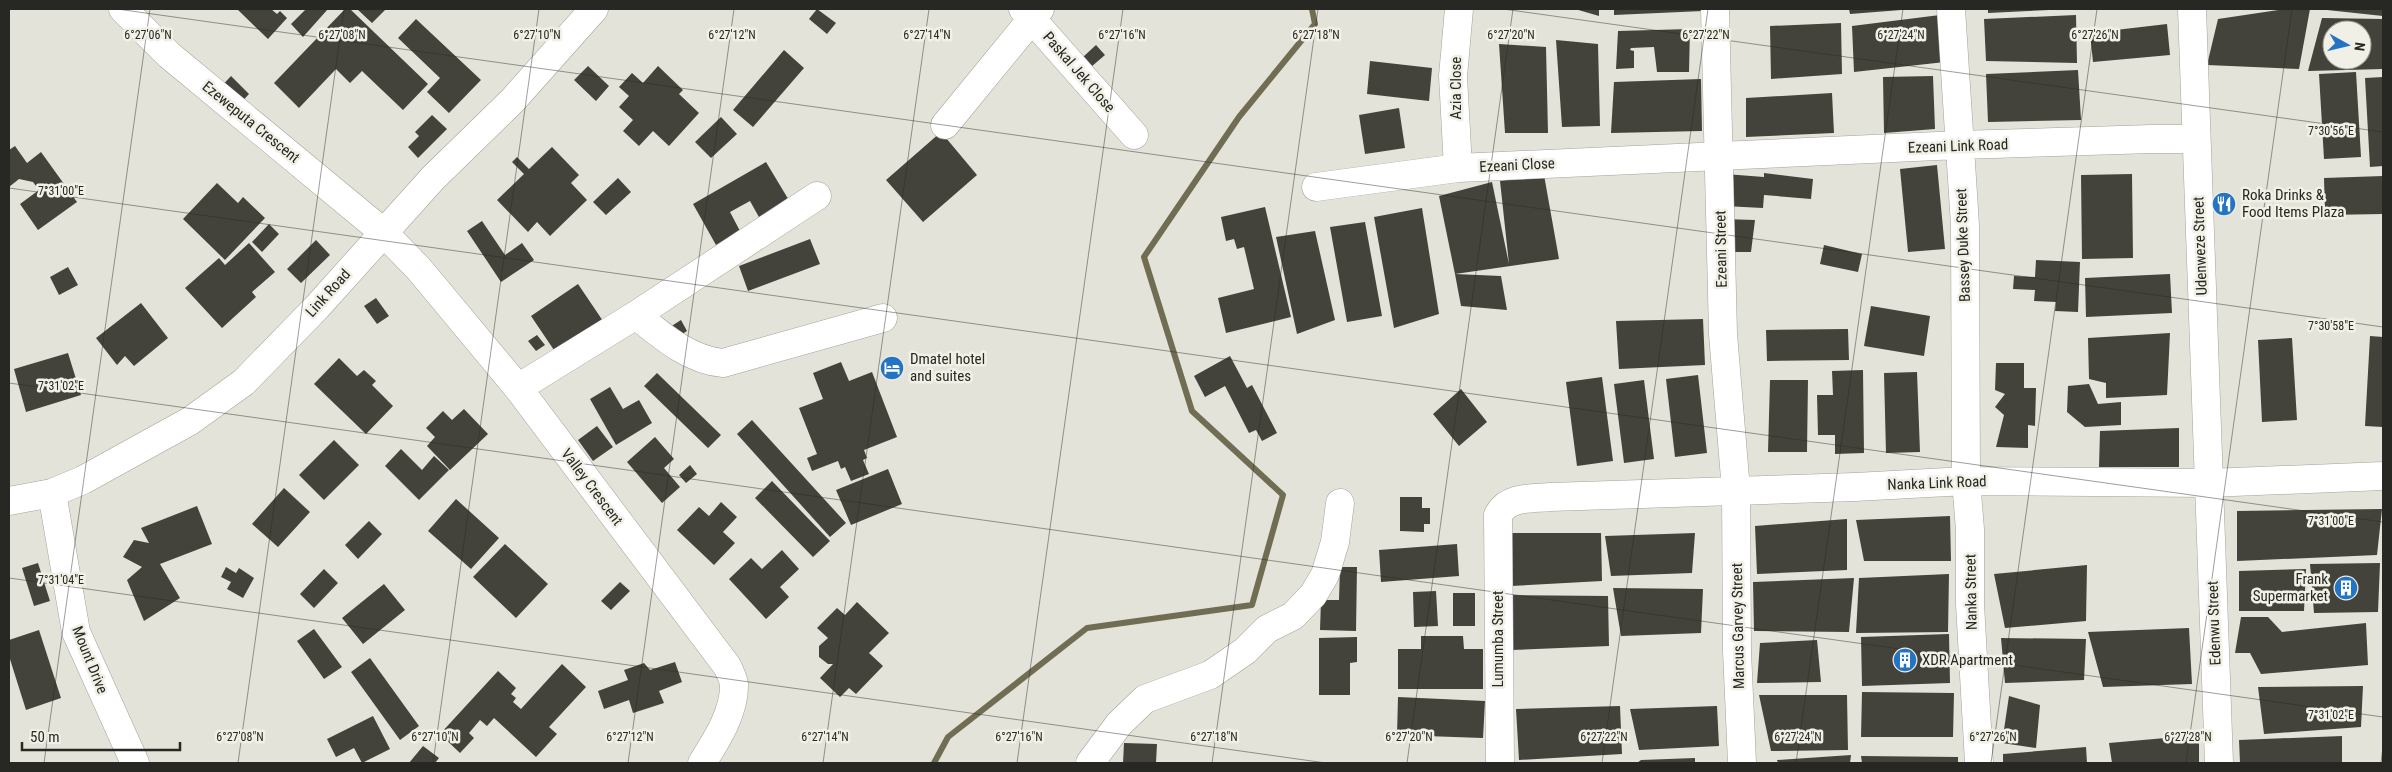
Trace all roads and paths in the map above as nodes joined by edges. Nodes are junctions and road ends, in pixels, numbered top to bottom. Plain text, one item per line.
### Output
1 (123, 9) edge
2 (594, 9) edge
3 (1459, 9) edge
4 (1715, 9) edge
5 (1951, 9) edge
6 (2192, 9) edge
7 (1032, 12) edge
8 (945, 125) dead end
9 (1134, 135) dead end
10 (2196, 139) junction
11 (1959, 145) junction
12 (1719, 156) junction
13 (1458, 168) junction
14 (1316, 187) dead end
15 (817, 196) dead end
16 (383, 232) junction
17 (636, 315) junction
18 (884, 318) dead end
19 (518, 388) junction
20 (2383, 476) edge
21 (1966, 481) junction
22 (2209, 483) junction
23 (1736, 490) junction
24 (52, 493) junction
25 (9, 501) edge
26 (1340, 503) dead end
27 (1498, 515) joint
28 (135, 763) edge
29 (702, 763) edge
30 (1090, 763) edge
31 (1500, 763) edge
32 (1742, 763) edge
33 (1979, 763) edge
34 (2219, 763) edge

1 - 16 street, Ezeweputa Crescent
2 - 16 street, Link Road
3 - 13 street, Azia Close
4 - 12 street, Ezeani Street
5 - 11 street, Bassey Duke Street
6 - 10 street, Udenweze Street
7 - 8 street
7 - 9 street, Paskal Jek Close
10 - 11 street, Ezeani Link Road
10 - 22 street, Udenweze Street
11 - 12 street, Ezeani Link Road
11 - 21 street, Bassey Duke Street
12 - 13 street, Ezeani Close
12 - 23 street, Ezeani Street
13 - 14 street, Ezeani Close
15 - 17 street
16 - 19 street, Valley Crescent
16 - 24 street, Link Road
17 - 18 street
17 - 19 street
19 - 29 street, Valley Crescent
20 - 22 street, Nanka Link Road
21 - 22 street, Nanka Link Road
21 - 23 street, Nanka Link Road
21 - 33 street, Nanka Street
22 - 34 street, Edenwu Street
23 - 27 street, Nanka Link Road
23 - 32 street, Marcus Garvey Street
24 - 25 street, Link Road
24 - 28 street, Mount Drive
26 - 30 street
27 - 31 street, Lumumba Street

